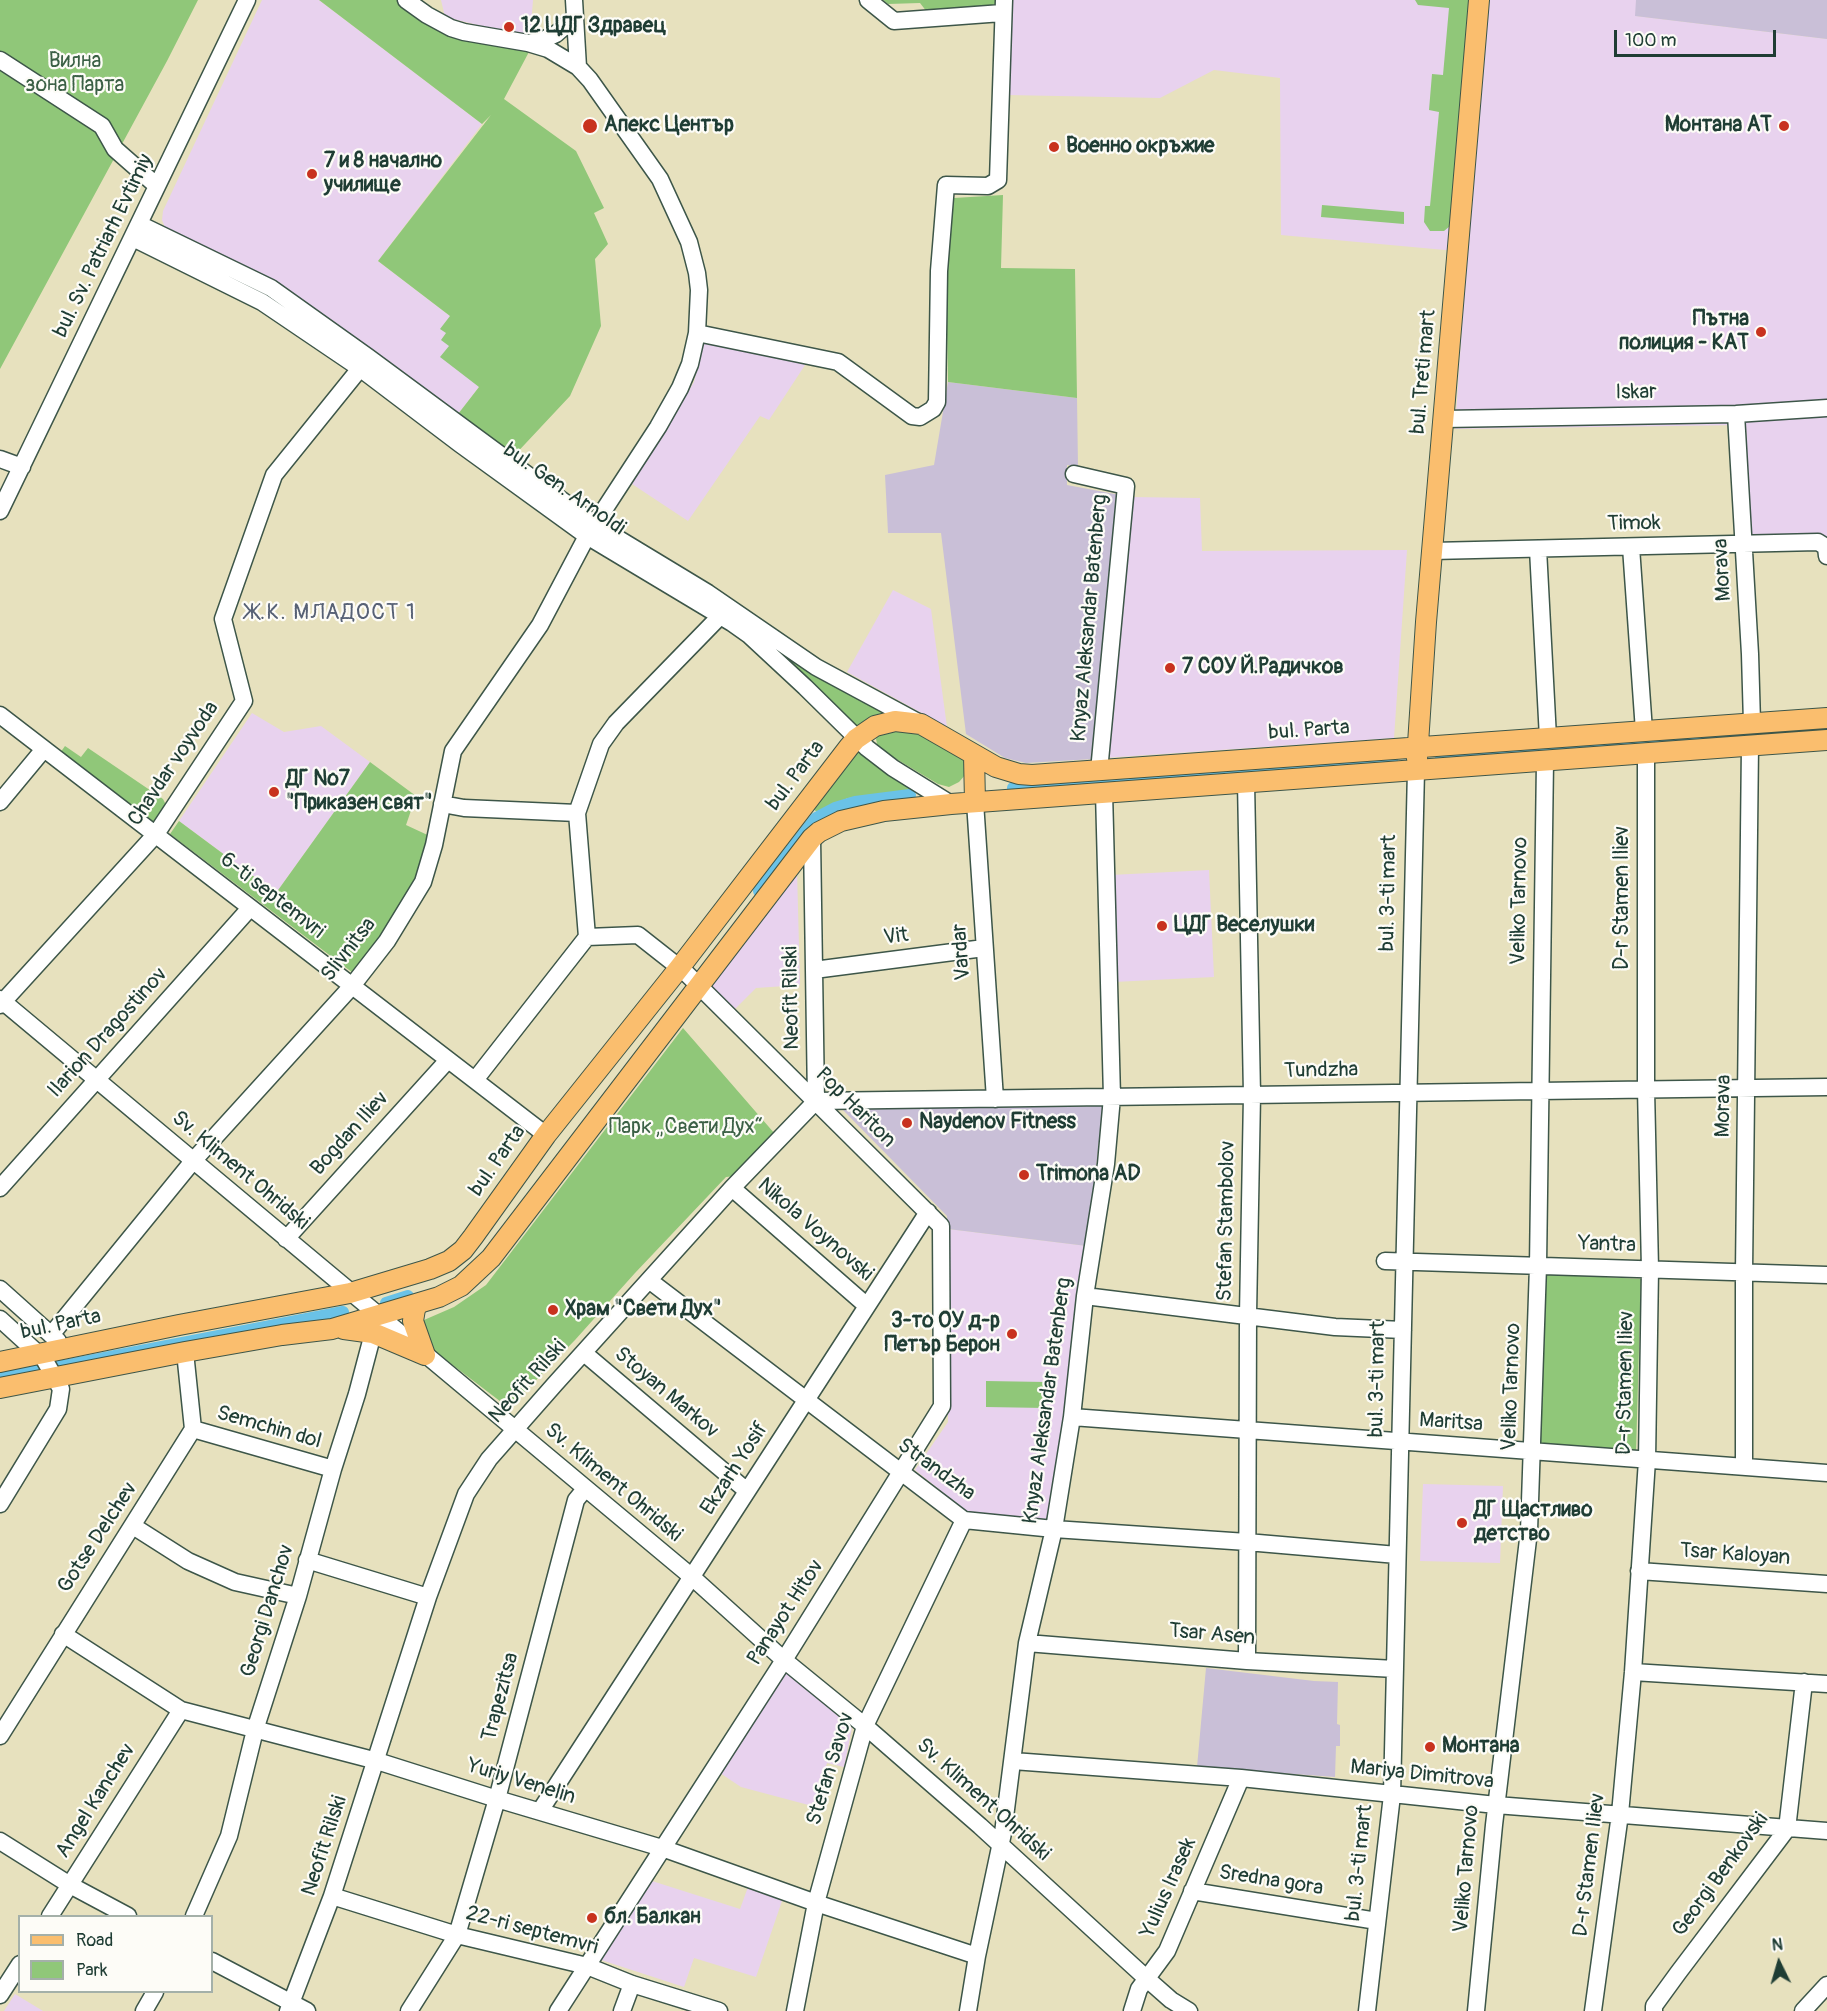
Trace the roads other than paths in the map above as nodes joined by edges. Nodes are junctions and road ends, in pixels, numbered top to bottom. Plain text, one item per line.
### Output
1 (248, 0) edge
2 (406, 0) edge
3 (574, 0) edge
4 (868, 0) edge
5 (1479, 0) edge
6 (1003, 6) edge
7 (574, 18) junction
8 (528, 43) junction
9 (0, 60) edge
10 (578, 67) junction
11 (157, 186) junction
12 (136, 231) junction
13 (697, 333) junction
14 (365, 363) junction
15 (1827, 408) edge
16 (1736, 414) junction
17 (1444, 419) junction
18 (0, 459) edge
19 (22, 467) junction
20 (1074, 474) dead end
21 (0, 511) edge
22 (590, 530) junction
23 (1744, 545) junction
24 (1631, 547) junction
25 (1538, 549) junction
26 (1432, 550) junction
27 (1827, 556) edge
28 (725, 611) junction
29 (0, 715) edge
30 (1827, 717) edge
31 (1752, 723) junction
32 (921, 724) junction
33 (1644, 731) junction
34 (1548, 738) junction
35 (856, 739) junction
36 (1827, 740) edge
37 (1750, 746) junction
38 (1418, 747) junction
39 (44, 749) junction
40 (1646, 753) junction
41 (974, 755) junction
42 (1545, 761) junction
43 (1416, 770) junction
44 (1099, 771) junction
45 (974, 775) junction
46 (1246, 782) junction
47 (1104, 792) junction
48 (0, 802) edge
49 (975, 802) junction
50 (442, 804) junction
51 (951, 804) junction
52 (577, 813) junction
53 (156, 834) junction
54 (812, 838) junction
55 (250, 908) junction
56 (587, 938) junction
57 (984, 948) junction
58 (814, 970) junction
59 (689, 976) junction
60 (352, 986) junction
61 (1, 1002) edge
62 (448, 1060) junction
63 (97, 1080) junction
64 (475, 1080) junction
65 (1827, 1086) edge
66 (1747, 1088) junction
67 (1646, 1089) junction
68 (1539, 1091) junction
69 (1408, 1093) junction
70 (1252, 1095) junction
71 (1112, 1097) junction
72 (995, 1099) junction
73 (816, 1101) junction
74 (546, 1135) junction
75 (193, 1161) junction
76 (0, 1188) edge
77 (732, 1188) junction
78 (928, 1212) junction
79 (286, 1239) junction
80 (1385, 1261) dead end
81 (1404, 1262) junction
82 (1538, 1266) junction
83 (1650, 1269) junction
84 (1744, 1272) junction
85 (1827, 1275) edge
86 (651, 1281) junction
87 (0, 1289) edge
88 (350, 1293) junction
89 (1085, 1296) junction
90 (419, 1303) junction
91 (867, 1306) junction
92 (1248, 1315) junction
93 (0, 1319) edge
94 (375, 1325) junction
95 (1403, 1330) junction
96 (58, 1341) junction
97 (185, 1352) junction
98 (584, 1353) junction
99 (425, 1355) junction
100 (0, 1362) edge
101 (47, 1365) junction
102 (0, 1388) edge
103 (806, 1401) junction
104 (1072, 1418) junction
105 (193, 1429) junction
106 (1247, 1430) junction
107 (515, 1431) junction
108 (1400, 1442) junction
109 (1533, 1452) junction
110 (1647, 1460) junction
111 (1744, 1467) junction
112 (333, 1469) junction
113 (901, 1473) junction
114 (1827, 1473) edge
115 (585, 1489) junction
116 (747, 1491) junction
117 (0, 1504) edge
118 (964, 1520) junction
119 (133, 1526) junction
120 (1054, 1529) junction
121 (1247, 1542) junction
122 (1397, 1555) junction
123 (307, 1560) junction
124 (1639, 1571) junction
125 (692, 1577) junction
126 (1827, 1584) edge
127 (298, 1596) junction
128 (428, 1597) junction
129 (63, 1634) junction
130 (1027, 1642) junction
131 (784, 1660) junction
132 (1247, 1661) junction
133 (1395, 1669) junction
134 (1633, 1672) junction
135 (1804, 1682) junction
136 (1827, 1684) edge
137 (181, 1710) junction
138 (865, 1726) junction
139 (255, 1730) junction
140 (0, 1736) edge
141 (377, 1761) junction
142 (1013, 1761) junction
143 (1241, 1778) junction
144 (1392, 1796) junction
145 (497, 1799) junction
146 (1496, 1805) junction
147 (540, 1812) junction
148 (1620, 1814) junction
149 (1787, 1829) junction
150 (1827, 1831) edge
151 (0, 1841) edge
152 (1000, 1845) junction
153 (662, 1848) junction
154 (70, 1885) junction
155 (1192, 1891) junction
156 (332, 1896) junction
157 (816, 1903) junction
158 (51, 1915) edge
159 (124, 1915) edge
160 (195, 1915) edge
161 (1377, 1921) junction
162 (457, 1935) junction
163 (977, 1956) junction
164 (213, 1962) edge
165 (587, 1966) junction
166 (18, 1967) edge
167 (1146, 1978) junction
168 (632, 1984) junction
169 (1827, 1986) edge
170 (154, 1993) edge
171 (0, 1995) edge
172 (296, 2009) edge
173 (144, 2011) edge
174 (409, 2011) edge
175 (558, 2011) edge
176 (622, 2011) edge
177 (719, 2011) edge
178 (795, 2011) edge
179 (968, 2011) edge
180 (1132, 2011) edge
181 (1189, 2011) edge
182 (1367, 2011) edge
183 (1476, 2011) edge
184 (1593, 2011) edge
185 (1654, 2011) edge
186 (1803, 2011) edge

1 - 11 street, bul. Sv. Patriarh Evtimiy
2 - 8 street, Slivnitsa
3 - 7 street
4 - 6 street
5 - 17 main road, bul. Treti mart
6 - 13 street
7 - 8 street
7 - 10 street
8 - 10 street, Slivnitsa
9 - 11 street
10 - 13 street, Slivnitsa
11 - 12 street, bul. Sv. Patriarh Evtimiy
12 - 14 street, bul. Gen. Arnoldi
12 - 19 street, bul. Sv. Patriarh Evtimiy
13 - 22 street, Slivnitsa
14 - 22 street, bul. Gen. Arnoldi
14 - 53 street, Chavdar voyvoda
15 - 16 street, Iskar
16 - 17 street, Iskar
16 - 23 street, Morava
17 - 26 main road, bul. Treti mart
18 - 19 street
19 - 21 street, bul. Sv. Patriarh Evtimiy
20 - 44 street, Knyaz Aleksandar Batenberg
22 - 28 street, bul. Gen. Arnoldi
22 - 50 street, Slivnitsa
23 - 24 street, Timok
23 - 27 street, Timok
23 - 31 street, Morava
24 - 25 street, Timok
24 - 33 street
25 - 26 street, Timok
25 - 34 street
26 - 38 main road, bul. Treti mart
28 - 32 street, bul. Gen. Arnoldi
28 - 35 street, bul. Gen. Arnoldi
28 - 52 street
29 - 39 street, 6-ti septemvri
30 - 31 main road, bul. Parta
31 - 33 main road, bul. Parta
32 - 35 main road, bul. Parta
32 - 41 main road, bul. Parta
33 - 34 main road, bul. Parta
34 - 38 main road, bul. Parta
35 - 51 street, bul. Gen. Arnoldi
35 - 59 main road, bul. Parta
36 - 37 main road, bul. Parta
37 - 40 main road, bul. Parta
37 - 66 street, Morava
38 - 43 main road, bul. 3-ti mart
38 - 44 main road, bul. Parta
39 - 48 street
39 - 53 street, 6-ti septemvri
40 - 42 main road, bul. Parta
40 - 67 street, D-r Stamen Iliev
41 - 44 main road, bul. Parta
41 - 45 main road
42 - 43 main road, bul. Parta
42 - 68 street, Veliko Tarnovo
43 - 46 main road, bul. Parta
43 - 69 street, bul. 3-ti mart
45 - 49 main road
45 - 51 main road
46 - 47 main road, bul. Parta
46 - 70 street, Stefan Stambolov
47 - 49 main road, bul. Parta
47 - 71 street, Knyaz Aleksandar Batenberg
49 - 51 main road, bul. Parta
49 - 57 street, Vardar
50 - 52 street
50 - 60 street, Slivnitsa
51 - 54 main road, bul. Parta
52 - 56 street
53 - 55 street, 6-ti septemvri
53 - 61 street, Chavdar voyvoda
54 - 58 street, Neofit Rilski
54 - 59 main road, bul. Parta
55 - 60 street, 6-ti septemvri
55 - 63 street, Ilarion Dragostinov
56 - 59 street, Pop Hariton
56 - 64 street
57 - 58 street, Vit
57 - 72 street, Vardar
58 - 73 street, Neofit Rilski
59 - 73 street, Pop Hariton
59 - 74 main road, bul. Parta
59 - 90 main road, bul. Parta
60 - 62 street, 6-ti septemvri
60 - 75 street, Slivnitsa
61 - 63 street, Sv. Kliment Ohridski
62 - 64 street, 6-ti septemvri
62 - 79 street, Bogdan Iliev
63 - 75 street, Sv. Kliment Ohridski
63 - 76 street, Ilarion Dragostinov
64 - 74 street, 6-ti septemvri
65 - 66 street, Tundzha
66 - 67 street, Tundzha
66 - 84 street, Morava
67 - 68 street, Tundzha
67 - 83 street, D-r Stamen Iliev
68 - 69 street, Tundzha
68 - 82 street, Veliko Tarnovo
69 - 70 street, Tundzha
69 - 81 street, bul. 3-ti mart
70 - 71 street, Tundzha
70 - 92 street, Stefan Stambolov
71 - 72 street, Tundzha
71 - 89 street, Knyaz Aleksandar Batenberg
72 - 73 street, Tundzha
73 - 77 street, Neofit Rilski
73 - 78 street, Pop Hariton
74 - 88 main road, bul. Parta
75 - 79 street, Sv. Kliment Ohridski
75 - 96 street, Slivnitsa
77 - 86 street, Neofit Rilski
77 - 91 street, Nikola Voynovski
78 - 91 street, Ekzarh Yosif
78 - 113 street, Panayot Hitov
79 - 88 street, Sv. Kliment Ohridski
80 - 81 street, Yantra
81 - 82 street, Yantra
81 - 95 street, bul. 3-ti mart
82 - 83 street, Yantra
82 - 109 street, Veliko Tarnovo
83 - 84 street, Yantra
83 - 110 street, D-r Stamen Iliev
84 - 85 street, Yantra
84 - 111 street, Morava
86 - 98 street, Neofit Rilski
86 - 103 street, Strandzha
87 - 96 street
88 - 94 street, Sv. Kliment Ohridski
88 - 96 main road, bul. Parta
89 - 92 street
89 - 104 street, Knyaz Aleksandar Batenberg
90 - 94 main road, bul. Parta
90 - 99 main road
91 - 103 street, Ekzarh Yosif
92 - 95 street
92 - 106 street, Stefan Stambolov
93 - 101 street
94 - 97 main road, bul. Parta
94 - 99 main road
94 - 112 street, Georgi Danchov
95 - 108 street, bul. 3-ti mart
96 - 101 main road, bul. Parta
97 - 101 main road, bul. Parta
97 - 105 street
98 - 107 street, Neofit Rilski
98 - 116 street, Stoyan Markov
99 - 107 street, Sv. Kliment Ohridski
100 - 101 main road, bul. Parta
101 - 102 main road, bul. Parta
101 - 117 street
103 - 113 street, Strandzha
103 - 116 street, Ekzarh Yosif
104 - 106 street, Maritsa
104 - 120 street, Knyaz Aleksandar Batenberg
105 - 112 street, Semchin dol
105 - 119 street, Gotse Delchev
106 - 108 street, Maritsa
106 - 121 street, Stefan Stambolov
107 - 115 street, Sv. Kliment Ohridski
107 - 128 street, Neofit Rilski
108 - 109 street, Maritsa
108 - 122 street, bul. 3-ti mart
109 - 110 street, Maritsa
109 - 146 street, Veliko Tarnovo
110 - 111 street, Maritsa
110 - 124 street, D-r Stamen Iliev
111 - 114 street, Maritsa
112 - 123 street, Georgi Danchov
113 - 118 street, Strandzha
113 - 131 street, Panayot Hitov
115 - 125 street, Sv. Kliment Ohridski
115 - 145 street, Trapezitsa
116 - 125 street, Ekzarh Yosif
118 - 120 street, Strandzha
118 - 138 street, Stefan Savov
119 - 127 street
119 - 129 street, Gotse Delchev
120 - 121 street, Strandzha
120 - 130 street, Knyaz Aleksandar Batenberg
121 - 122 street, Strandzha
121 - 132 street, Stefan Stambolov
122 - 133 street, bul. 3-ti mart
123 - 127 street, Georgi Danchov
123 - 128 street
124 - 126 street, Tsar Kaloyan
124 - 134 street, D-r Stamen Iliev
125 - 131 street, Sv. Kliment Ohridski
125 - 147 street, Ekzarh Yosif
127 - 139 street, Georgi Danchov
128 - 141 street, Neofit Rilski
129 - 137 street, Yuriy Venelin
129 - 140 street, Gotse Delchev
130 - 132 street, Tsar Asen
130 - 142 street, Knyaz Aleksandar Batenberg
131 - 138 street, Sv. Kliment Ohridski
131 - 153 street, Panayot Hitov
132 - 133 street, Tsar Asen
133 - 144 street, bul. 3-ti mart
134 - 135 street
134 - 148 street, D-r Stamen Iliev
135 - 136 street
135 - 149 street, Georgi Benkovski
137 - 139 street, Yuriy Venelin
137 - 154 street, Angel Kanchev
138 - 152 street, Sv. Kliment Ohridski
138 - 157 street, Stefan Savov
139 - 141 street, Yuriy Venelin
139 - 160 street, Georgi Danchov
141 - 145 street, Yuriy Venelin
141 - 156 street, Neofit Rilski
142 - 143 street, Mariya Dimitrova
142 - 152 street, Knyaz Aleksandar Batenberg
143 - 144 street, Mariya Dimitrova
143 - 155 street, Yulius Irasek
144 - 146 street, Mariya Dimitrova
144 - 161 street, bul. 3-ti mart
145 - 147 street, Yuriy Venelin
145 - 162 street, Trapezitsa
146 - 148 street, Mariya Dimitrova
146 - 183 street, Veliko Tarnovo
147 - 153 street, Yuriy Venelin
148 - 149 street, Mariya Dimitrova
148 - 184 street, D-r Stamen Iliev
149 - 150 street, Mariya Dimitrova
149 - 185 street, Georgi Benkovski
151 - 154 street
152 - 163 street, Knyaz Aleksandar Batenberg
152 - 167 street, Sv. Kliment Ohridski
153 - 157 street, Yuriy Venelin
153 - 165 street, Panayot Hitov
154 - 158 street, Angel Kanchev
154 - 159 street
155 - 161 street, Sredna gora
155 - 167 street, Yulius Irasek
156 - 162 street, 22-ri septemvri
156 - 172 street, Neofit Rilski
157 - 163 street, Yuriy Venelin
157 - 178 street, Stefan Savov
161 - 182 street, bul. 3-ti mart
162 - 165 street, 22-ri septemvri
162 - 174 street, Trapezitsa
163 - 179 street, Knyaz Aleksandar Batenberg
164 - 172 street
165 - 168 street, 22-ri septemvri
165 - 175 street, Panayot Hitov
166 - 171 street
167 - 180 street, Yulius Irasek
167 - 181 street, Sv. Kliment Ohridski
168 - 176 street
168 - 177 street, 22-ri septemvri
169 - 186 street
170 - 173 street

